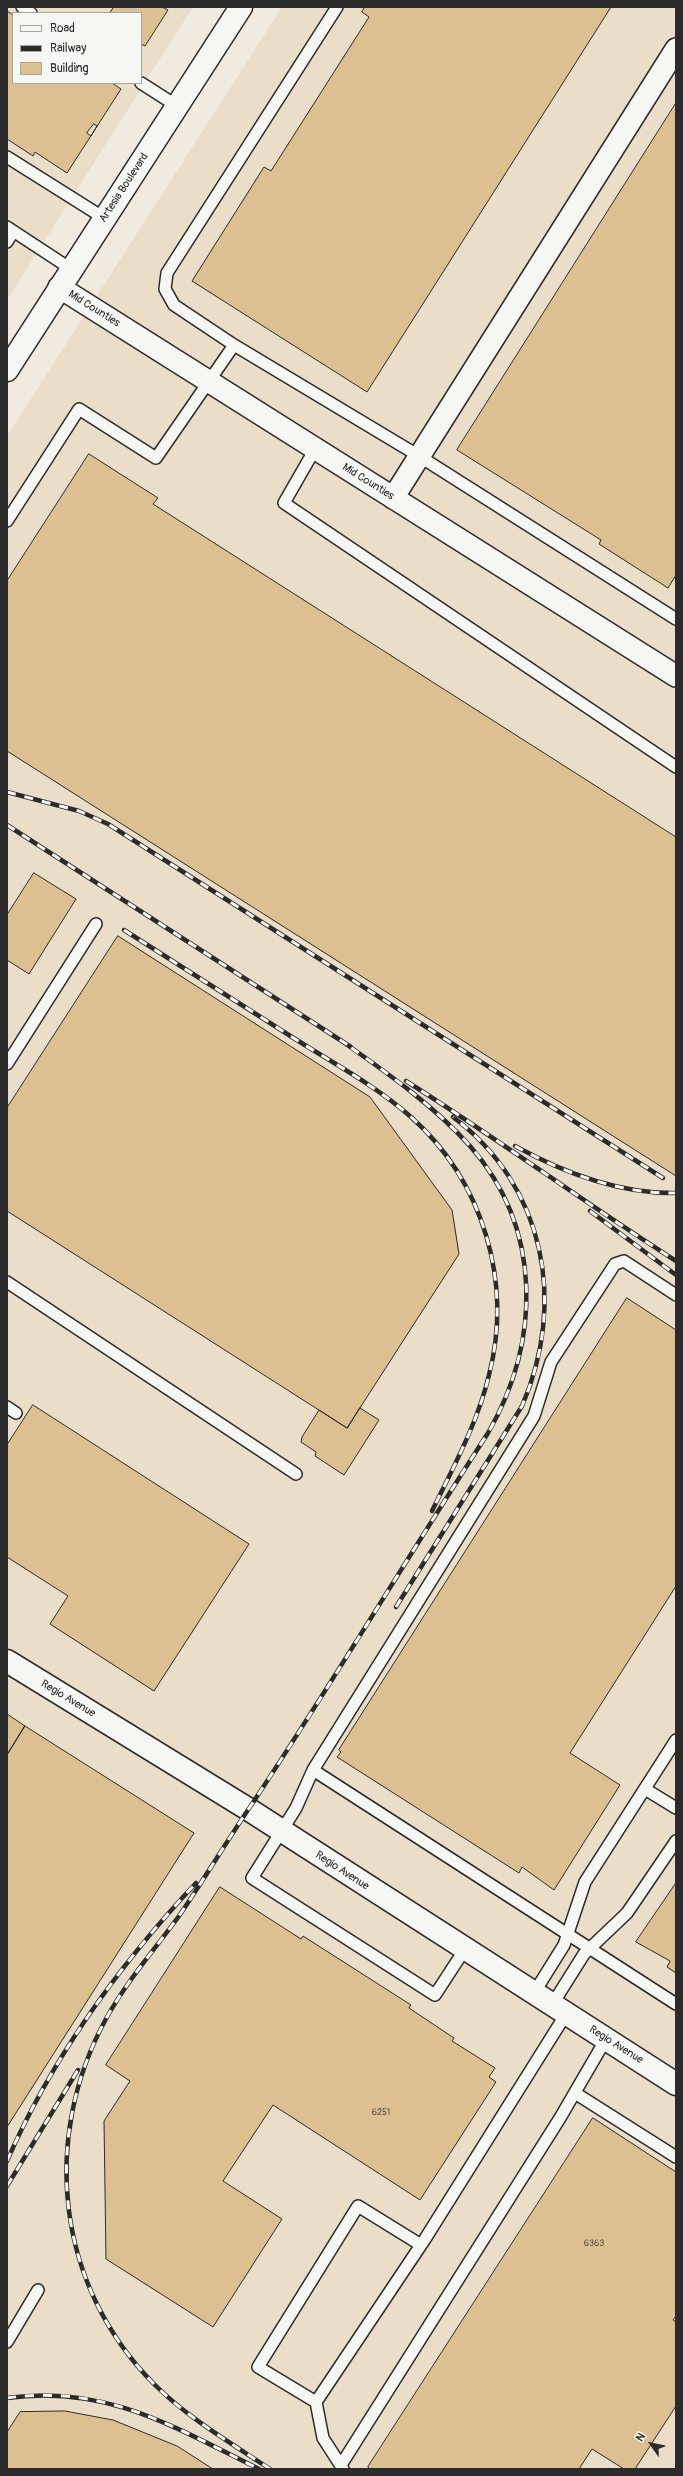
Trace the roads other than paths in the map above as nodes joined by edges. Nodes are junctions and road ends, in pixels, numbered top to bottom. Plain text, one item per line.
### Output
1 (241, 7) edge
2 (337, 7) edge
3 (676, 50) edge
4 (142, 84) edge
5 (177, 106) junction
6 (7, 157) edge
7 (104, 218) junction
8 (10, 230) edge
9 (7, 242) edge
10 (71, 269) junction
11 (59, 287) junction
12 (234, 345) junction
13 (7, 370) edge
14 (209, 382) junction
15 (315, 449) junction
16 (419, 456) junction
17 (393, 498) junction
18 (7, 521) edge
19 (676, 618) edge
20 (675, 671) edge
21 (676, 767) edge
22 (96, 924) dead end
23 (7, 1064) edge
24 (7, 1282) edge
25 (676, 1295) edge
26 (296, 1474) dead end
27 (7, 1661) edge
28 (676, 1740) edge
29 (313, 1770) junction
30 (645, 1789) junction
31 (676, 1808) edge
32 (282, 1831) junction
33 (676, 1841) edge
34 (568, 1934) junction
35 (589, 1948) junction
36 (465, 1949) junction
37 (534, 1993) junction
38 (676, 2004) edge
39 (559, 2009) junction
40 (606, 2039) junction
41 (676, 2084) edge
42 (575, 2093) junction
43 (676, 2157) edge
44 (421, 2246) junction
45 (38, 2290) dead end
46 (7, 2342) edge
47 (316, 2402) junction
48 (342, 2467) edge

1 - 5 street, Artesia Boulevard
2 - 12 lane
3 - 16 street
4 - 5 lane
5 - 7 street, Artesia Boulevard
6 - 7 lane
7 - 10 street, Artesia Boulevard
8 - 9 lane
8 - 10 lane
10 - 11 street, Artesia Boulevard
11 - 13 street, Artesia Boulevard
11 - 14 street, Mid Counties
12 - 14 lane
12 - 16 lane
14 - 15 street, Mid Counties
14 - 18 lane
15 - 17 street, Mid Counties
15 - 21 lane
16 - 17 street
16 - 19 lane
17 - 20 street, Mid Counties
22 - 23 lane
24 - 26 lane
25 - 29 lane
27 - 32 street, Regio Avenue
28 - 30 lane
29 - 32 lane
29 - 34 lane
30 - 31 lane
30 - 34 lane
32 - 36 street, Regio Avenue
32 - 36 lane
33 - 35 lane
34 - 35 lane
34 - 37 lane
35 - 38 lane
35 - 39 lane
36 - 37 street, Regio Avenue
37 - 39 street, Regio Avenue
39 - 40 street, Regio Avenue
39 - 44 lane
40 - 41 street, Regio Avenue
40 - 42 lane
42 - 43 lane
42 - 48 lane
44 - 47 lane
44 - 47 lane
45 - 46 lane
47 - 48 lane

